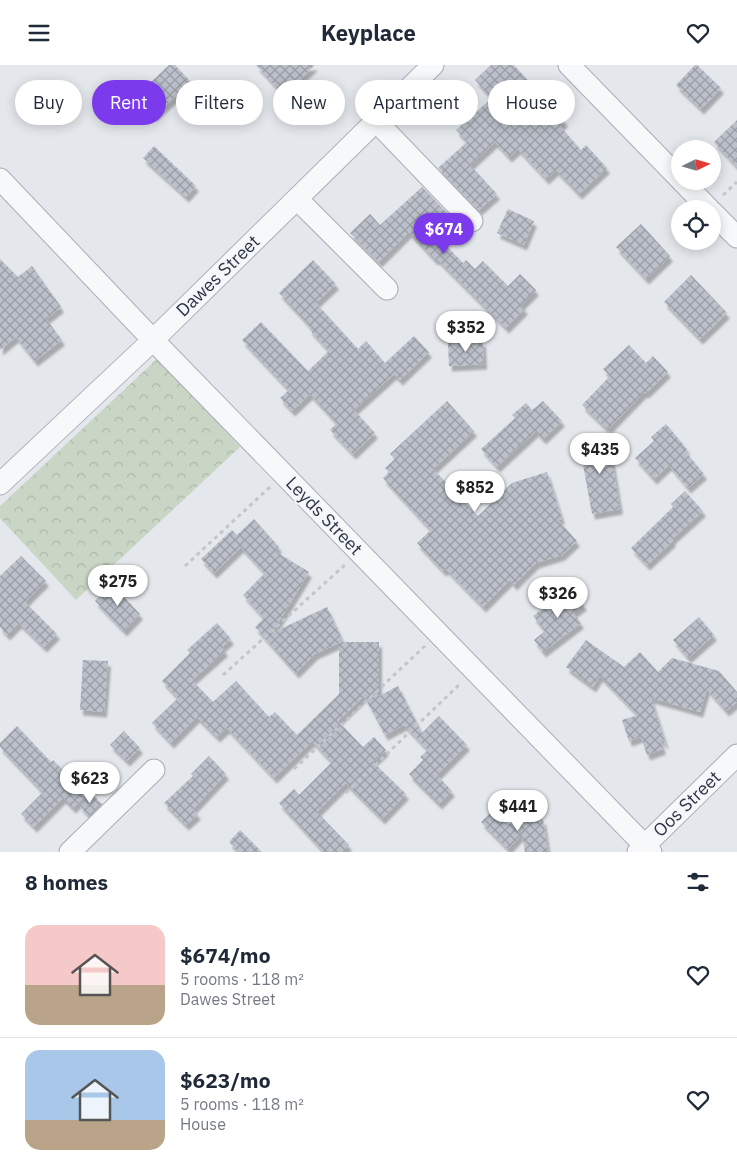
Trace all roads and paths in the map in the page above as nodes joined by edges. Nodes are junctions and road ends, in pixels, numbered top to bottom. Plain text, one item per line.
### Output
1 (433, 65) edge
2 (570, 65) edge
3 (418, 80) edge
4 (372, 125) edge
5 (380, 125) edge
6 (671, 170) edge
7 (0, 179) edge
8 (691, 190) edge
9 (297, 199) junction
10 (700, 200) edge
11 (472, 221) dead end
12 (721, 221) edge
13 (737, 237) edge
14 (386, 289) dead end
15 (152, 340) junction
16 (283, 474) junction
17 (0, 484) edge
18 (359, 552) junction
19 (185, 566) dead end
20 (438, 633) junction
21 (474, 670) junction
22 (223, 675) dead end
23 (737, 755) edge
24 (294, 769) dead end
25 (154, 770) dead end
26 (346, 793) dead end
27 (644, 850) edge
28 (70, 852) edge

1 - 3 street, Dawes Street
2 - 6 street
4 - 9 street, Dawes Street
5 - 11 street
7 - 15 street, Leyds Street
8 - 10 street
9 - 14 street
9 - 15 street, Dawes Street
12 - 13 street
15 - 16 street, Leyds Street
15 - 17 street, Dawes Street
16 - 18 street, Leyds Street
16 - 19 path
18 - 20 street, Leyds Street
18 - 22 path
20 - 21 street, Leyds Street
20 - 24 path
21 - 26 path
21 - 27 street, Leyds Street
23 - 27 street, Oos Street
25 - 28 street

